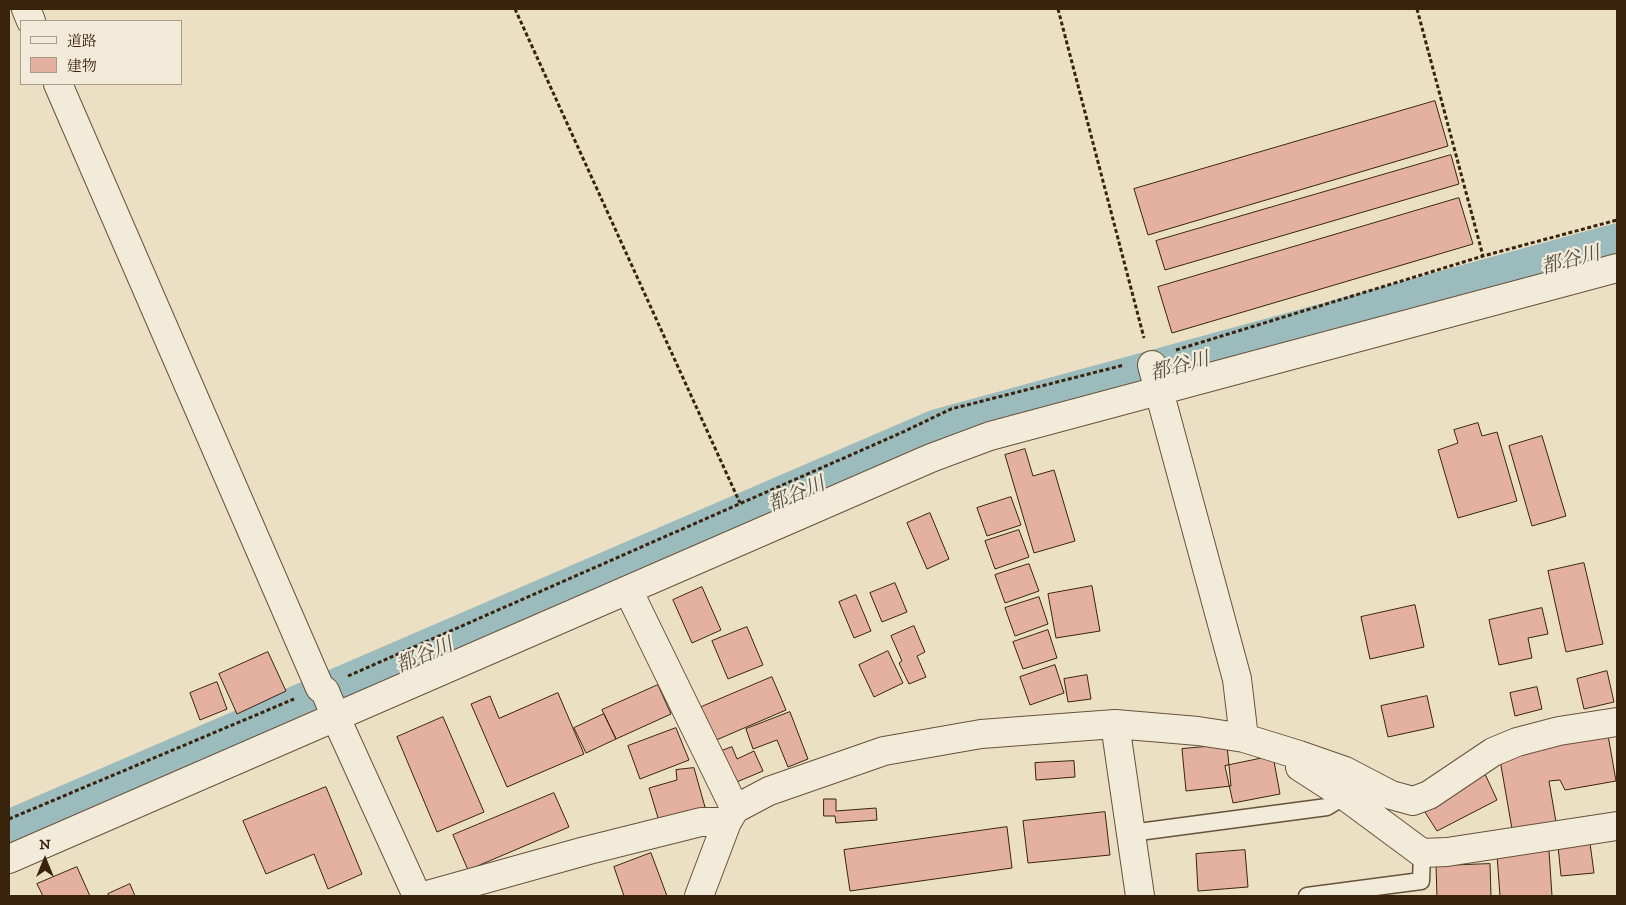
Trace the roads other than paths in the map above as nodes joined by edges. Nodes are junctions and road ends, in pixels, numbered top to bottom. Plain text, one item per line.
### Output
1 (58, 85) edge
2 (1617, 268) edge
3 (1154, 374) junction
4 (628, 590) junction
5 (328, 701) junction
6 (1617, 722) edge
7 (1115, 724) junction
8 (1244, 738) junction
9 (1299, 755) junction
10 (1345, 796) junction
11 (731, 816) junction
12 (1617, 826) edge
13 (1131, 833) junction
14 (1422, 852) junction
15 (9, 859) edge
16 (417, 896) edge
17 (424, 896) edge
18 (699, 896) edge
19 (1140, 896) edge
20 (1307, 896) edge

1 - 5 street
2 - 3 street
3 - 4 street
3 - 8 street
4 - 5 street
4 - 11 street
5 - 15 street
5 - 16 street
6 - 9 street
7 - 8 street
7 - 11 street
7 - 13 street
8 - 9 street
9 - 10 street
10 - 13 lane
10 - 14 street
11 - 17 street
11 - 18 street
12 - 14 street
13 - 19 street
14 - 20 lane

